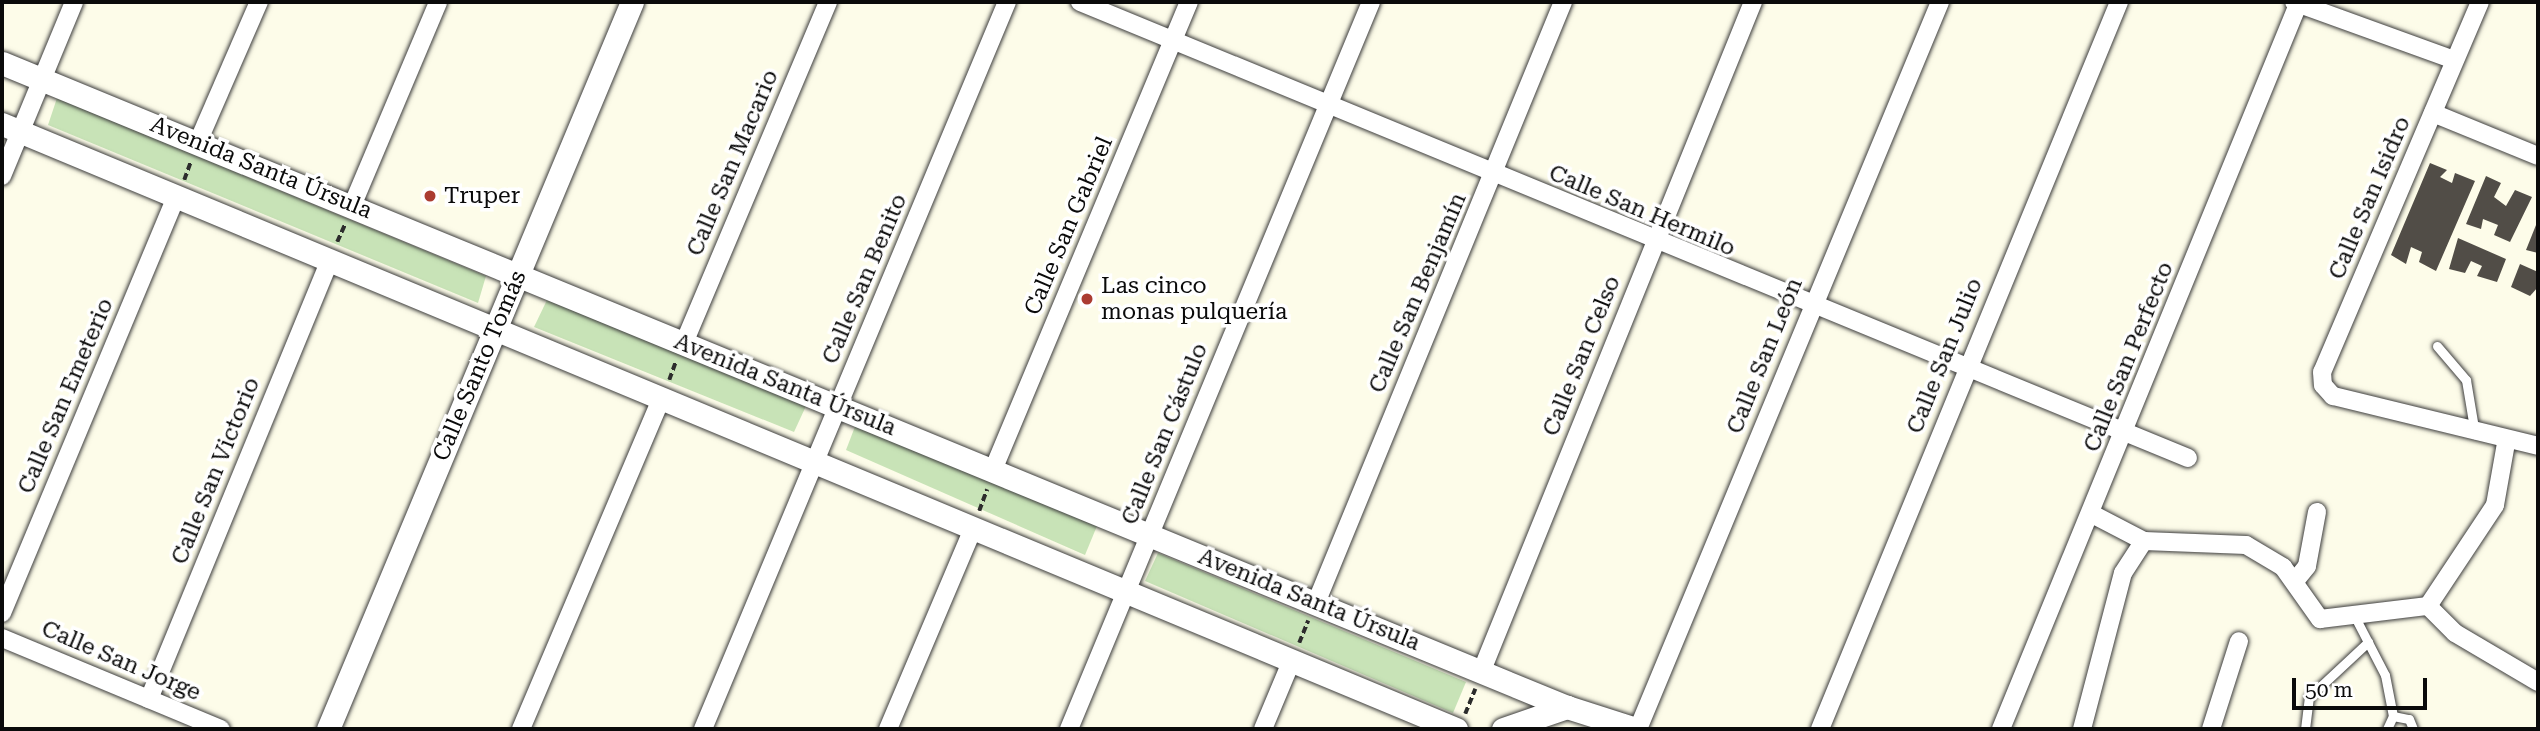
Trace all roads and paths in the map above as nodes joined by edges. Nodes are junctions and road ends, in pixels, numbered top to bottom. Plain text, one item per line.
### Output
1 (74, 2) edge
2 (259, 2) edge
3 (438, 2) edge
4 (632, 2) edge
5 (828, 2) edge
6 (1007, 2) edge
7 (1080, 2) edge
8 (1189, 2) edge
9 (1371, 2) edge
10 (1563, 2) edge
11 (1754, 2) edge
12 (1940, 2) edge
13 (2119, 2) edge
14 (2297, 2) edge
15 (2480, 2) edge
16 (1173, 39) junction
17 (2454, 60) junction
18 (2, 62) edge
19 (40, 78) junction
20 (1328, 104) junction
21 (2433, 113) junction
22 (11, 128) edge
23 (198, 142) junction
24 (2538, 156) edge
25 (1494, 174) junction
26 (2, 176) edge
27 (176, 198) junction
28 (352, 206) junction
29 (1654, 243) junction
30 (329, 262) junction
31 (518, 277) junction
32 (1812, 308) junction
33 (496, 330) junction
34 (684, 343) junction
35 (2437, 346) dead end
36 (1965, 370) junction
37 (661, 399) junction
38 (838, 408) junction
39 (2123, 434) junction
40 (2475, 435) junction
41 (2506, 443) junction
42 (2538, 446) edge
43 (2188, 458) dead end
44 (816, 463) junction
45 (993, 470) junction
46 (2318, 512) dead end
47 (2092, 514) junction
48 (973, 529) junction
49 (1150, 536) junction
50 (2144, 541) junction
51 (2295, 581) junction
52 (1126, 592) junction
53 (1316, 603) junction
54 (2428, 606) junction
55 (2, 614) edge
56 (2355, 617) junction
57 (2, 638) edge
58 (2239, 641) dead end
59 (2368, 642) junction
60 (1290, 662) junction
61 (1482, 670) junction
62 (2538, 682) edge
63 (149, 699) junction
64 (1567, 707) junction
65 (2393, 716) junction
66 (1460, 723) edge
67 (221, 729) edge
68 (328, 729) edge
69 (521, 729) edge
70 (703, 729) edge
71 (888, 729) edge
72 (1069, 729) edge
73 (1263, 729) edge
74 (1503, 729) edge
75 (1637, 729) edge
76 (1820, 729) edge
77 (2001, 729) edge
78 (2082, 729) edge
79 (2211, 729) edge
80 (2305, 729) edge
81 (2387, 729) edge
82 (2413, 729) edge

1 - 19 street
2 - 23 street
3 - 28 street
4 - 31 street, Calle Santo Tomás
5 - 34 street, Calle San Macario
6 - 38 street, Calle San Benito
7 - 16 street, Calle San Hermilo
8 - 16 street, Calle San Gabriel
9 - 20 street, Calle San Cástulo
10 - 25 street, Calle San Benjamín
11 - 29 street, Calle San Celso
12 - 32 street, Calle San León
13 - 36 street, Calle San Julio
14 - 17 street
14 - 39 street, Calle San Perfecto
15 - 17 street, Calle San Isidro
16 - 20 street, Calle San Hermilo
16 - 45 street, Calle San Gabriel
17 - 21 street, Calle San Isidro
18 - 19 street, Avenida Santa Úrsula
19 - 22 street
19 - 23 street, Avenida Santa Úrsula
20 - 25 street, Calle San Hermilo
20 - 49 street, Calle San Cástulo
21 - 24 street
21 - 40 street, Calle San Isidro
22 - 26 street
22 - 27 street
23 - 27 path
23 - 28 street, Avenida Santa Úrsula
25 - 29 street, Calle San Hermilo
25 - 53 street, Calle San Benjamín
27 - 30 street
27 - 55 street, Calle San Emeterio
28 - 30 path
28 - 31 street, Avenida Santa Úrsula
29 - 32 street, Calle San Hermilo
29 - 61 street, Calle San Celso
30 - 33 street
30 - 63 street, Calle San Victorio
31 - 33 street, Calle Santo Tomás
31 - 34 street, Avenida Santa Úrsula
32 - 36 street, Calle San Hermilo
32 - 75 street, Calle San León
33 - 37 street
33 - 68 street, Calle Santo Tomás
34 - 37 path
34 - 38 street, Avenida Santa Úrsula
35 - 40 lane
36 - 39 street, Calle San Hermilo
36 - 76 street, Calle San Julio
37 - 44 street
37 - 69 street
38 - 44 street, Calle San Benito
38 - 45 street, Avenida Santa Úrsula
39 - 43 street, Calle San Hermilo
39 - 47 street, Calle San Perfecto
40 - 41 street
41 - 42 street
41 - 54 street
44 - 48 street
44 - 70 street, Calle San Benito
45 - 48 path
45 - 49 street, Avenida Santa Úrsula
46 - 51 street
47 - 50 street
47 - 77 street, Calle San Perfecto
48 - 52 street
48 - 71 street
49 - 52 street, Calle San Cástulo
49 - 53 street, Avenida Santa Úrsula
50 - 51 street
50 - 78 street
51 - 56 street
52 - 60 street
52 - 72 street, Calle San Cástulo
53 - 60 path
53 - 61 street, Avenida Santa Úrsula
54 - 56 street
54 - 62 street
56 - 59 lane
57 - 63 street, Calle San Jorge
58 - 79 street
59 - 65 lane
59 - 80 lane
60 - 66 street
60 - 73 street
61 - 64 street, Avenida Santa Úrsula
61 - 66 path
63 - 67 street, Calle San Jorge
64 - 74 street
64 - 75 street, Avenida Santa Úrsula
65 - 81 lane
65 - 82 lane

